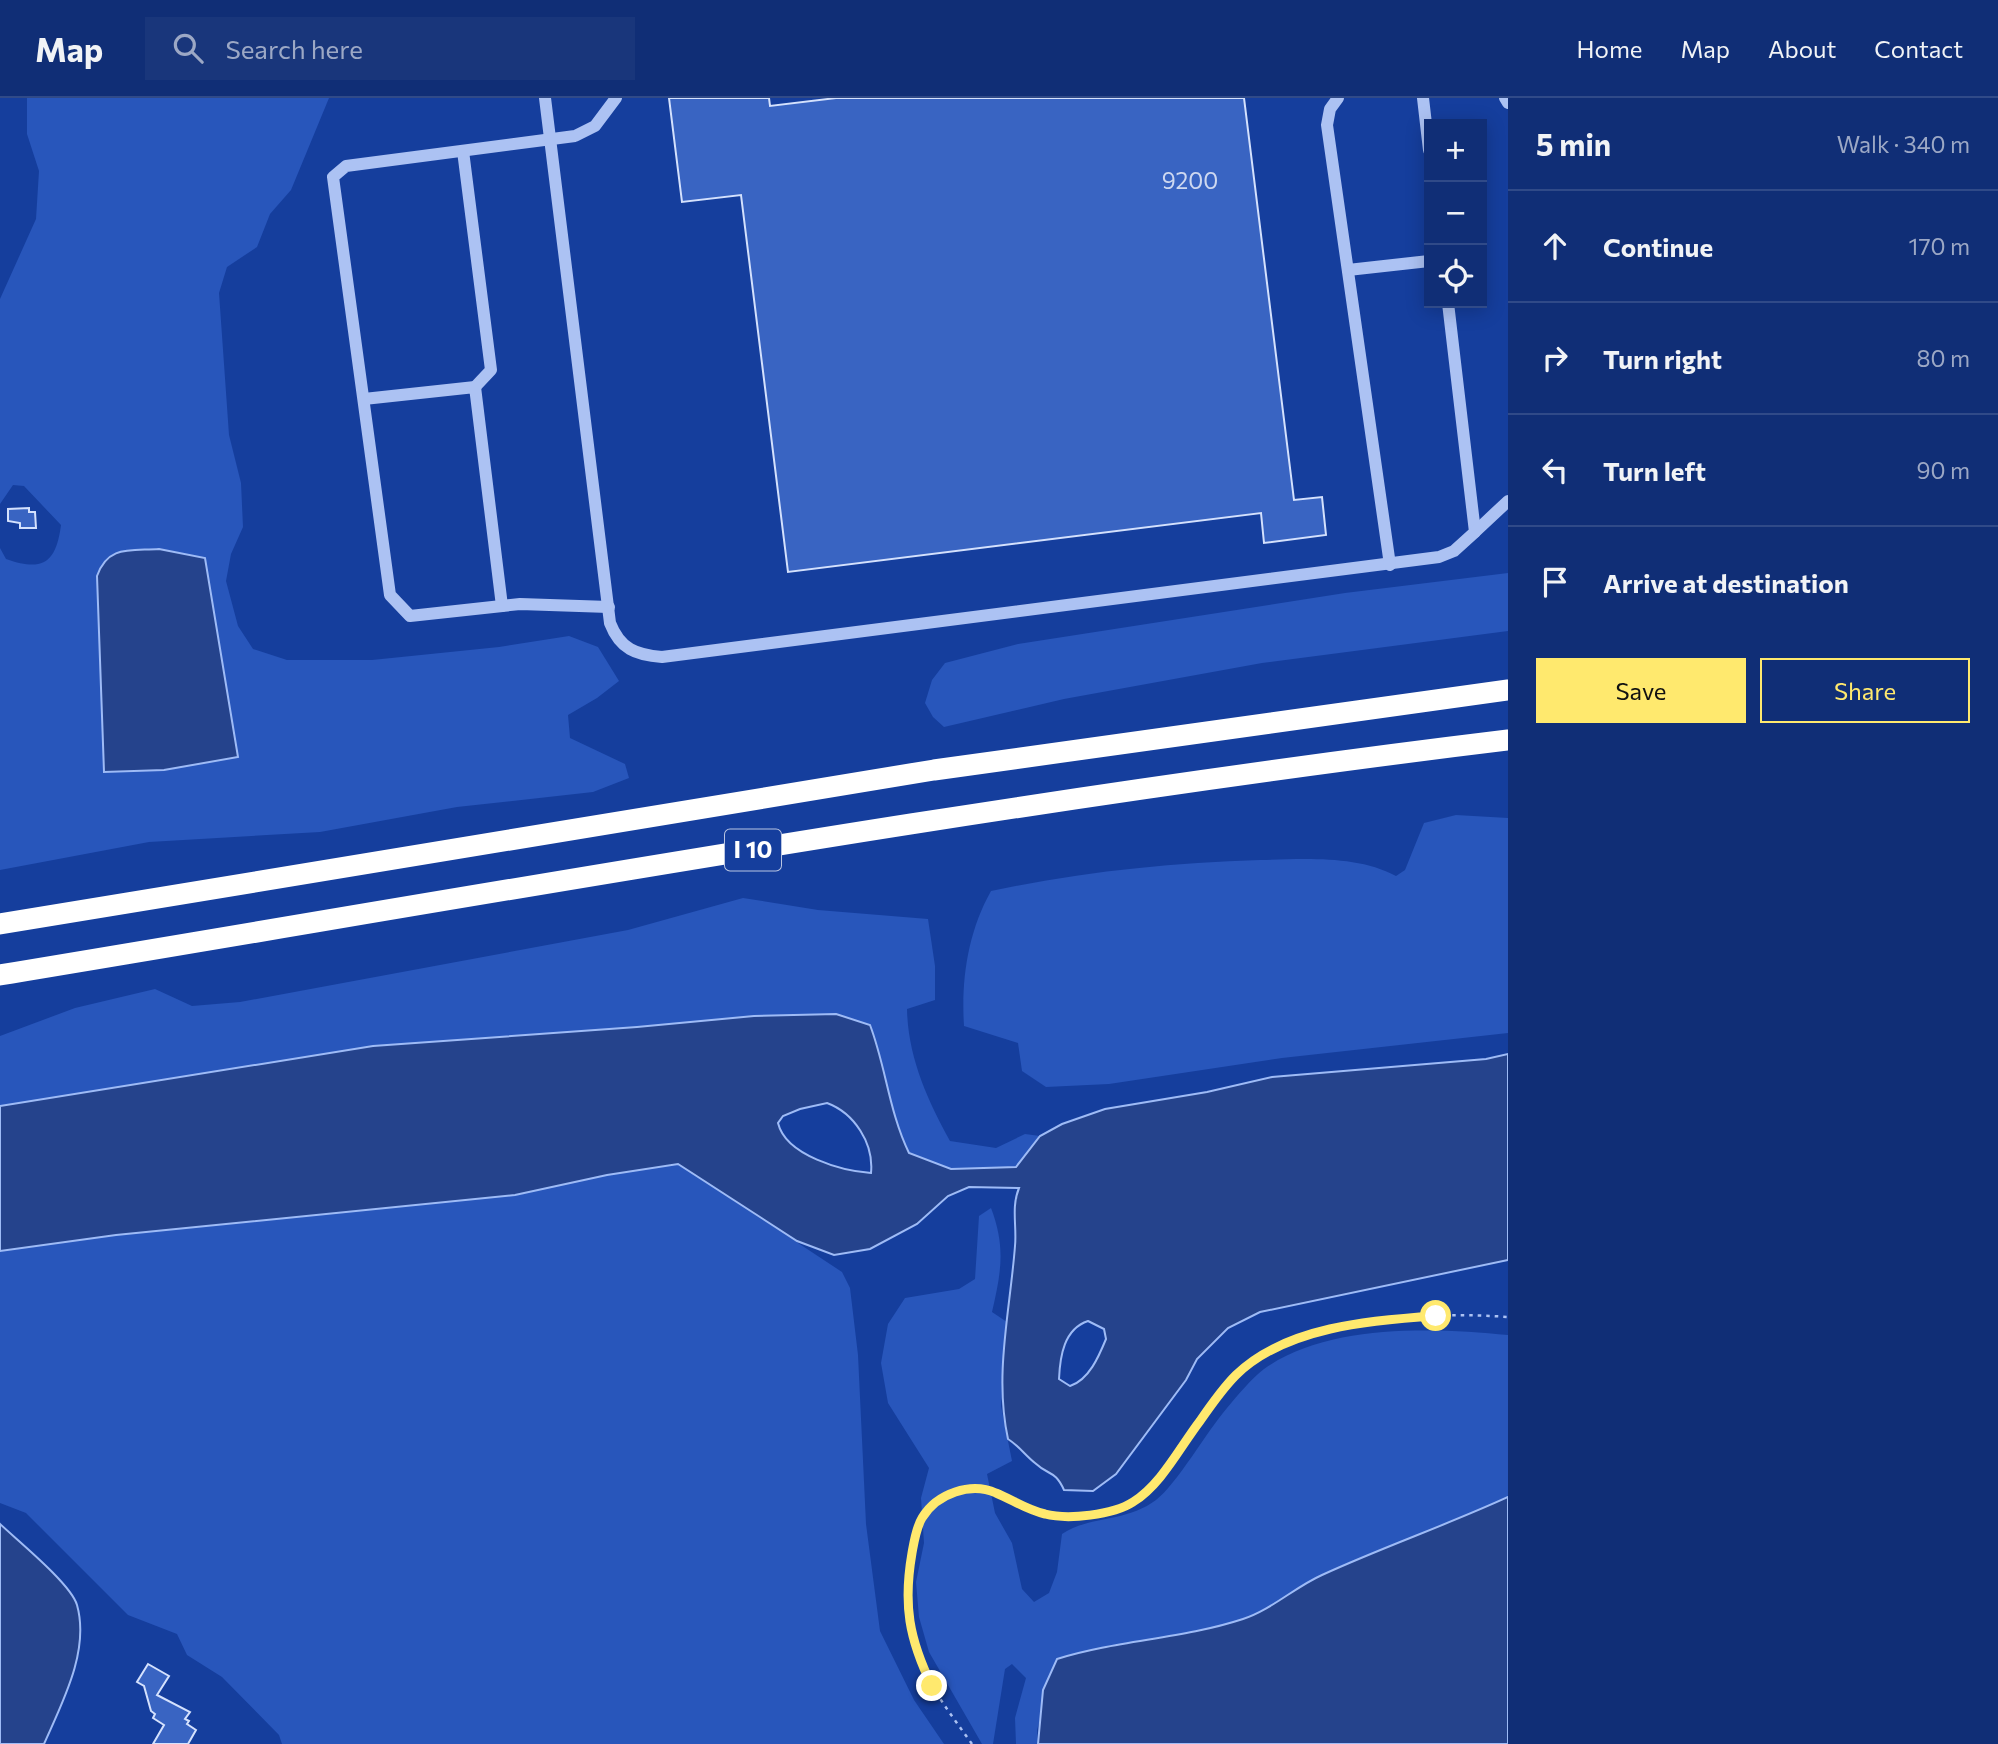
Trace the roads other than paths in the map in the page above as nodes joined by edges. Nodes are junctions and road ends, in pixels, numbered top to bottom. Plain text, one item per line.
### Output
1 (545, 98) edge
2 (616, 98) edge
3 (1338, 98) edge
4 (1423, 98) edge
5 (1505, 98) edge
6 (1508, 103) edge
7 (1425, 119) edge
8 (550, 140) junction
9 (463, 151) junction
10 (1424, 262) edge
11 (1348, 270) junction
12 (1448, 308) edge
13 (475, 387) junction
14 (364, 400) junction
15 (1508, 501) edge
16 (1475, 532) junction
17 (1390, 565) junction
18 (502, 606) junction
19 (608, 607) junction
20 (1508, 690) edge
21 (1508, 740) edge
22 (0, 924) edge
23 (0, 975) edge

1 - 8 lane
2 - 8 lane
3 - 11 lane
4 - 7 lane
5 - 6 lane
8 - 9 lane
8 - 19 lane
9 - 13 lane
9 - 14 lane
10 - 11 lane
11 - 17 lane
12 - 16 lane
13 - 14 lane
13 - 18 lane
14 - 18 lane
15 - 16 lane
16 - 17 lane
17 - 19 lane
18 - 19 lane
20 - 22 highway, I 10
21 - 23 highway, I 10

